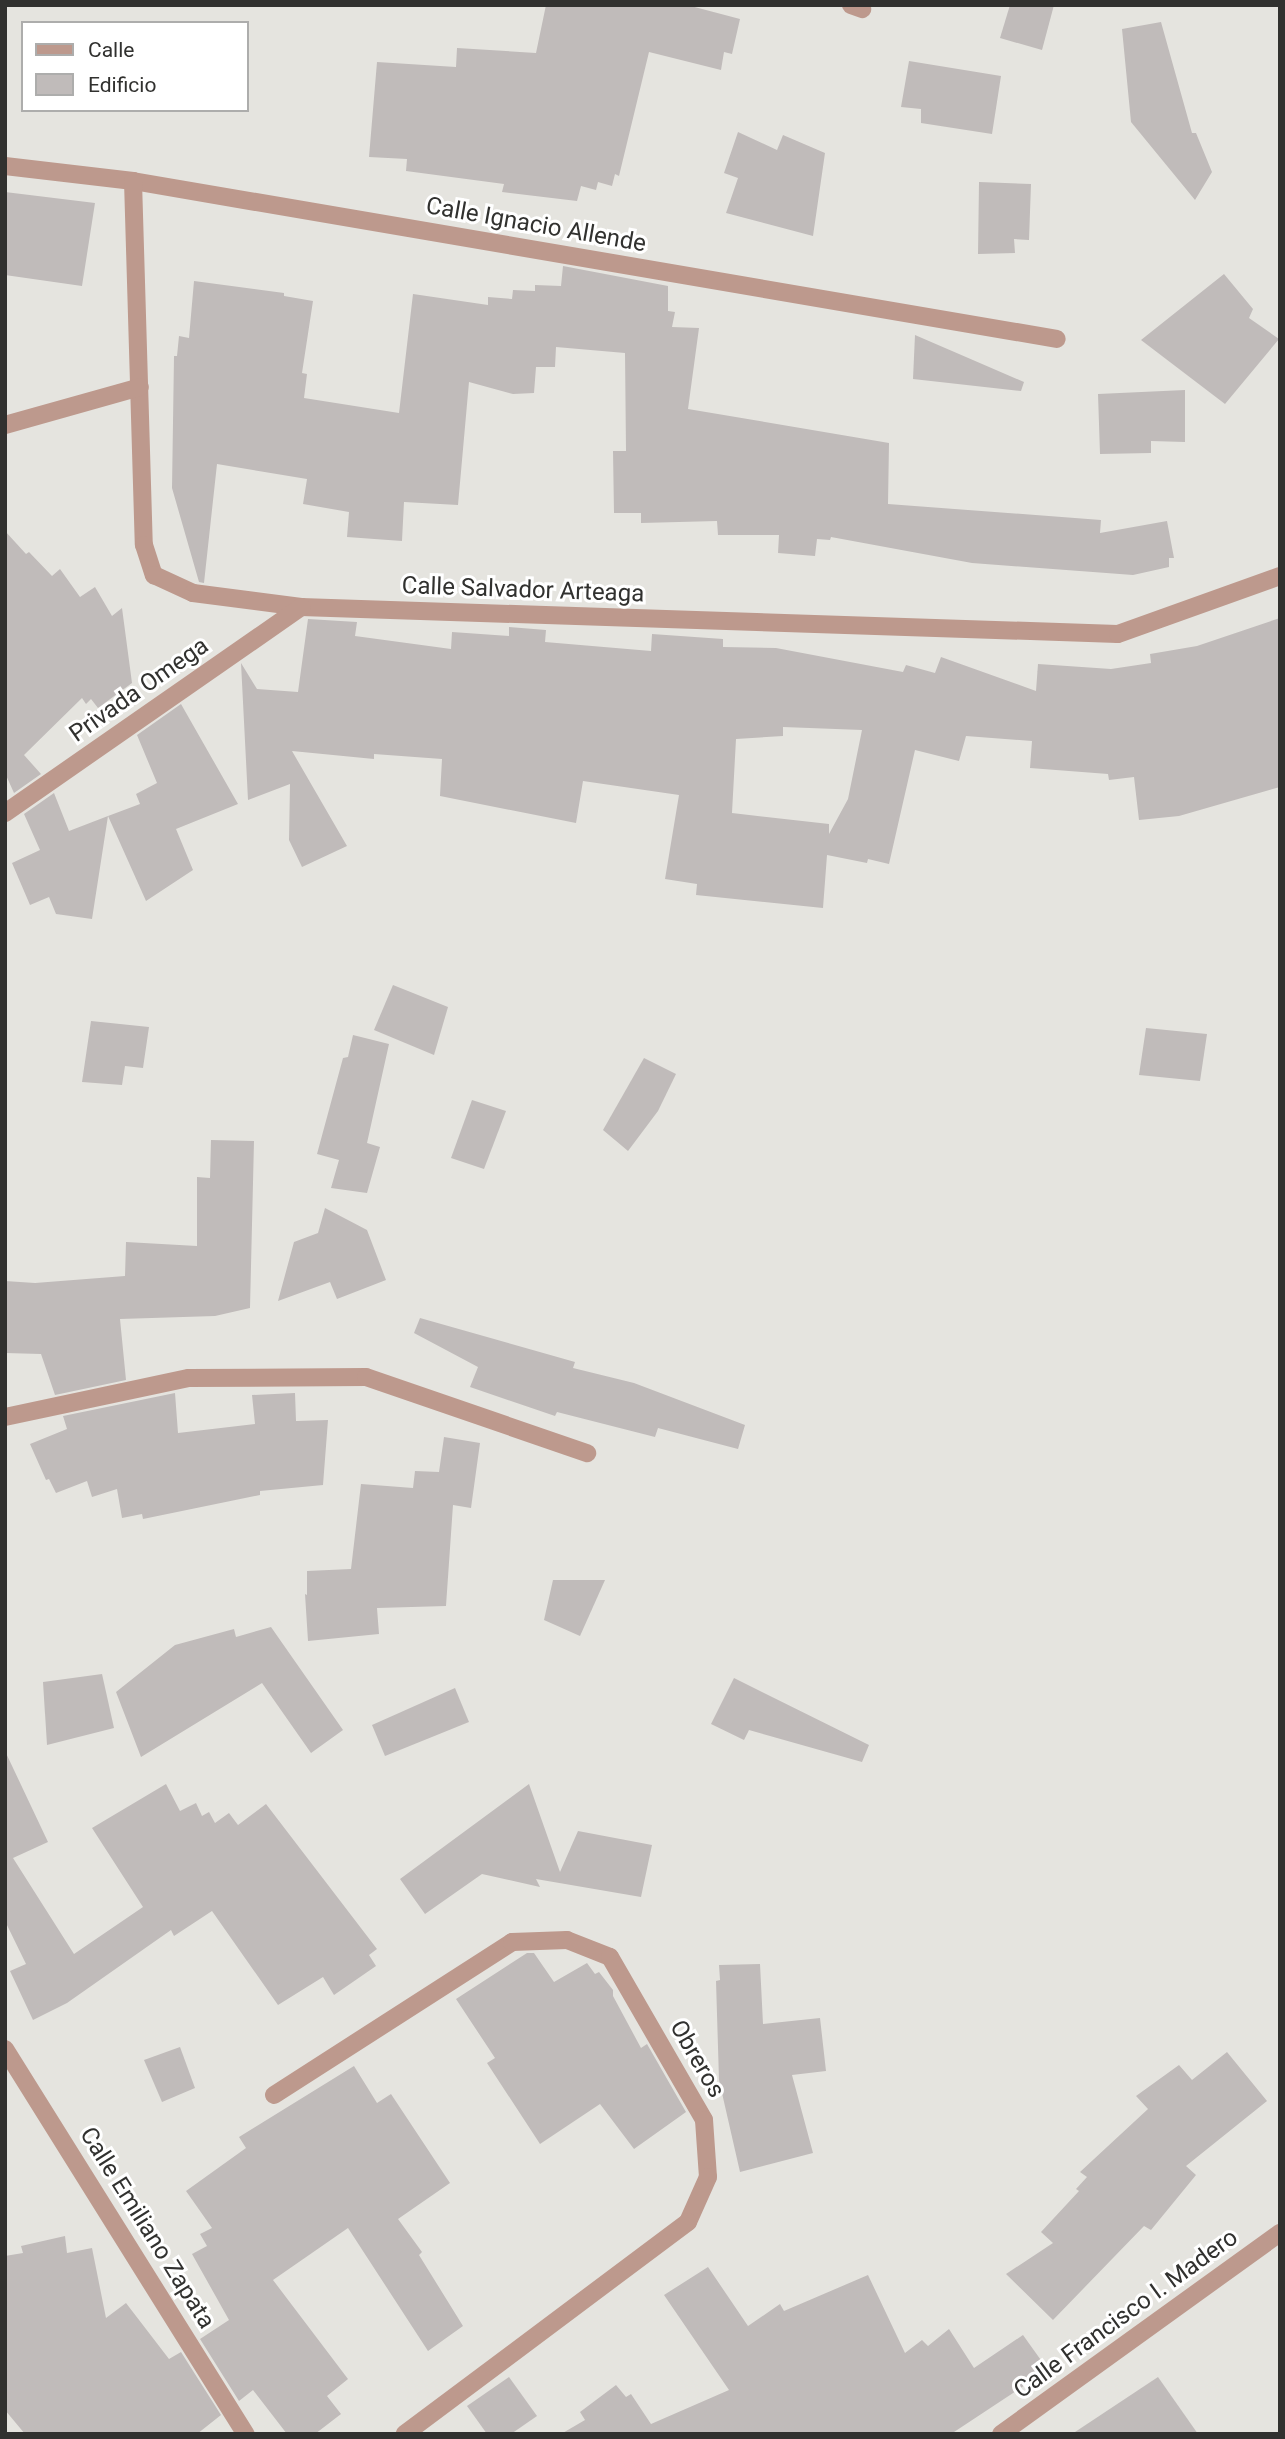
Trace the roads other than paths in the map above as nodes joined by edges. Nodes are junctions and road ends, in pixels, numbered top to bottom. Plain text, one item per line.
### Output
1 (5, 166) edge
2 (133, 181) junction
3 (1057, 339) dead end
4 (140, 387) junction
5 (5, 425) edge
6 (1280, 576) edge
7 (301, 607) junction
8 (5, 813) edge
9 (5, 1417) edge
10 (587, 1453) dead end
11 (5, 2049) edge
12 (274, 2095) dead end
13 (1280, 2233) edge
14 (246, 2434) edge
15 (405, 2434) edge
16 (1001, 2434) edge

1 - 2 street, Calle Ignacio Allende
2 - 3 street, Calle Ignacio Allende
2 - 4 street, Calle Salvador Arteaga
4 - 5 street
4 - 7 street, Calle Salvador Arteaga
6 - 7 street, Calle Salvador Arteaga
7 - 8 street, Privada Omega
9 - 10 street
11 - 14 street, Calle Emiliano Zapata
12 - 15 street, Obreros
13 - 16 street, Calle Francisco I. Madero

